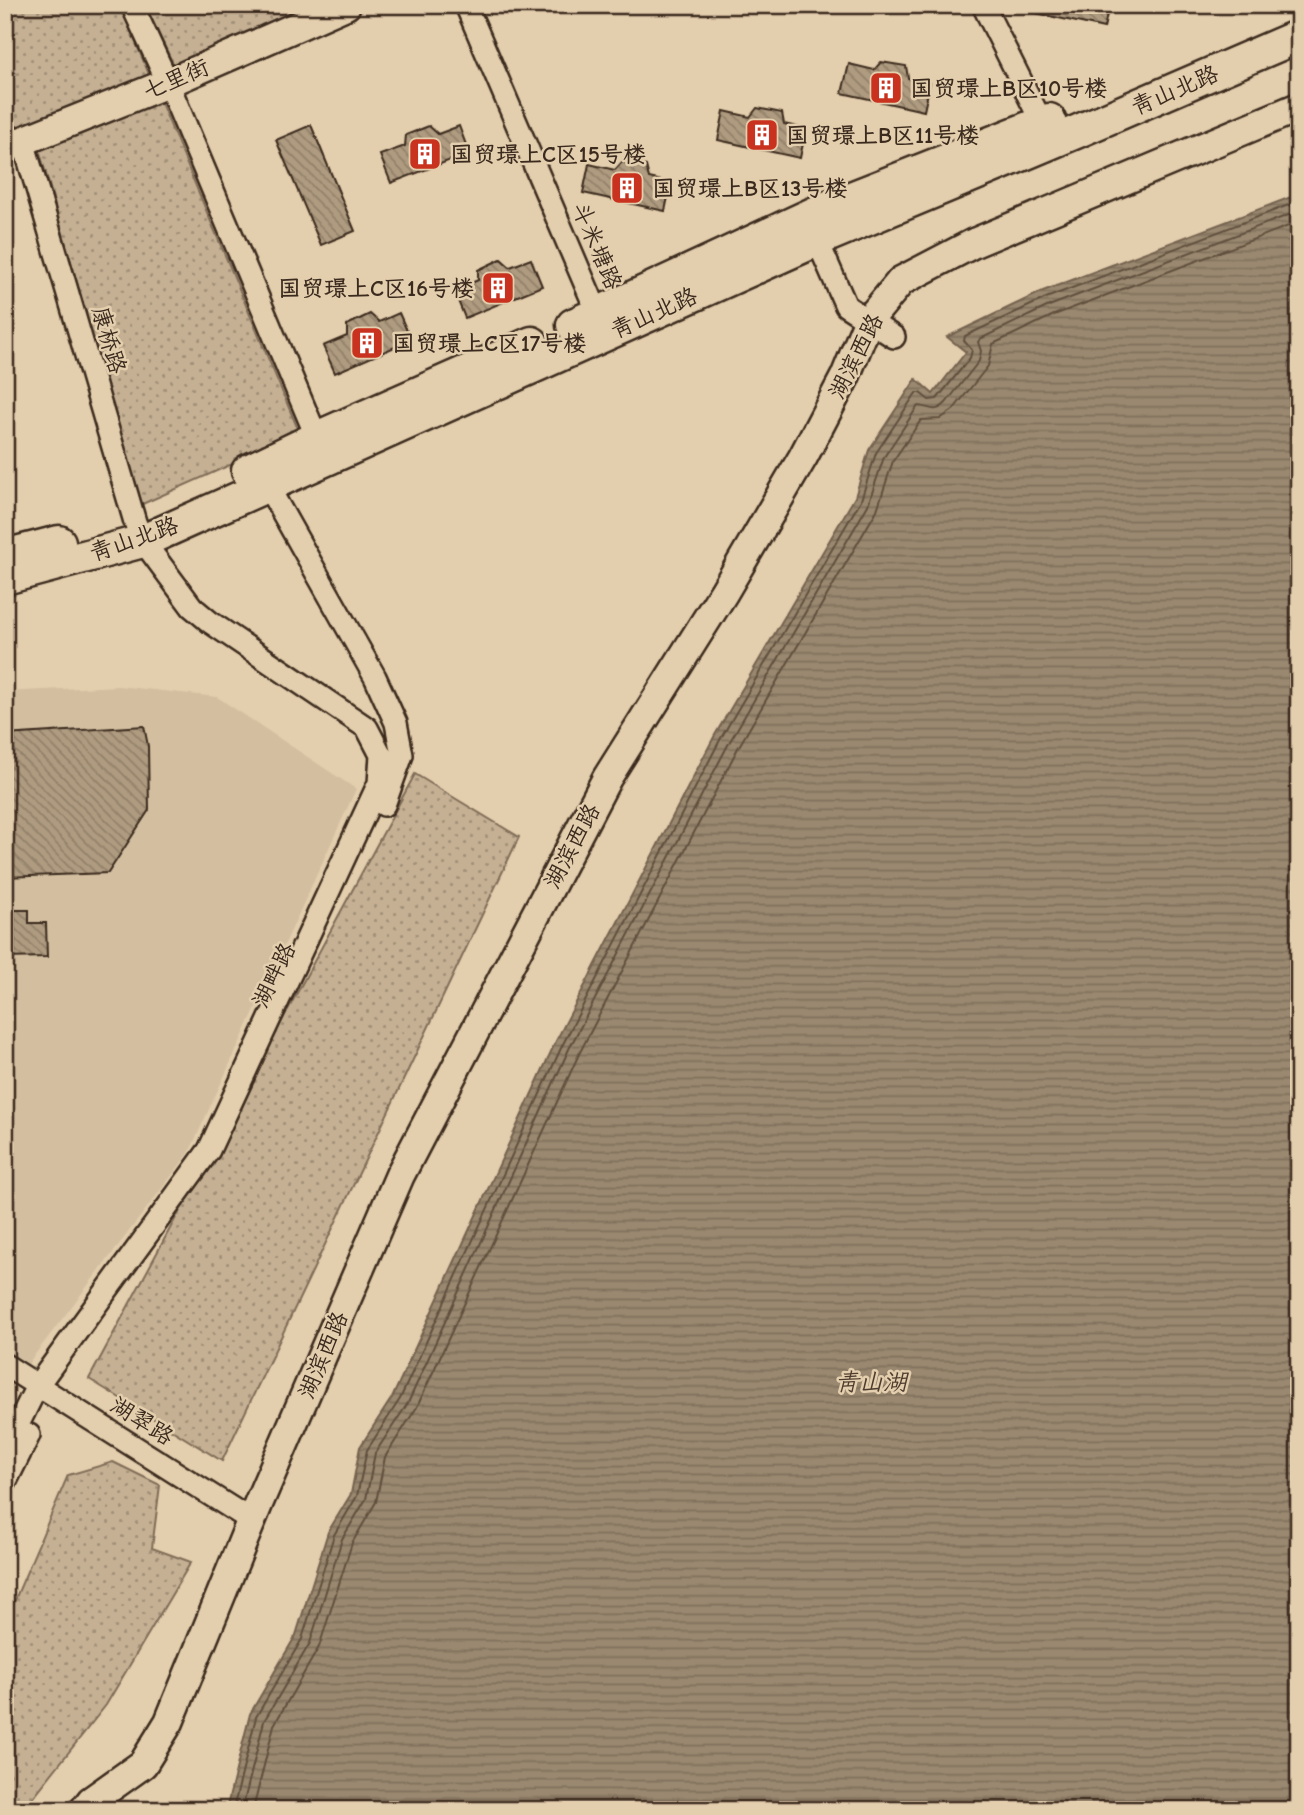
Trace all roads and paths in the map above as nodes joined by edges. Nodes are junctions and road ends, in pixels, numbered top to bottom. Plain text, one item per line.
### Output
1 (132, 5) edge
2 (346, 5) edge
3 (466, 5) edge
4 (983, 5) edge
5 (1299, 14) edge
6 (1299, 36) edge
7 (168, 83) junction
8 (1299, 107) edge
9 (1042, 123) junction
10 (14, 145) edge
11 (817, 240) junction
12 (598, 314) junction
13 (868, 321) junction
14 (894, 337) dead end
15 (317, 438) junction
16 (262, 476) junction
17 (143, 538) junction
18 (5, 554) edge
19 (5, 578) edge
20 (5, 1365) edge
21 (43, 1390) junction
22 (5, 1451) edge
23 (5, 1483) edge
24 (252, 1521) junction
25 (84, 1810) edge

1 - 7 street
2 - 7 street, 七里街
3 - 12 street, 斗米塘路
4 - 9 street
5 - 9 main road, 青山北路
6 - 11 main road, 青山北路
7 - 10 street, 七里街
7 - 15 street
8 - 13 street, 湖滨西路
9 - 12 main road, 青山北路
10 - 17 street, 康桥路
11 - 13 street
11 - 16 main road, 青山北路
12 - 15 main road, 青山北路
13 - 14 street
13 - 24 street, 湖滨西路
15 - 16 main road, 青山北路
16 - 17 main road, 青山北路
16 - 21 street, 湖畔路
17 - 18 main road, 青山北路
17 - 19 main road, 青山北路
17 - 21 street, 湖畔路
20 - 21 street, 湖翠路
21 - 22 street, 湖畔路
21 - 23 street, 湖畔路
21 - 24 street, 湖翠路
24 - 25 street, 湖滨西路

